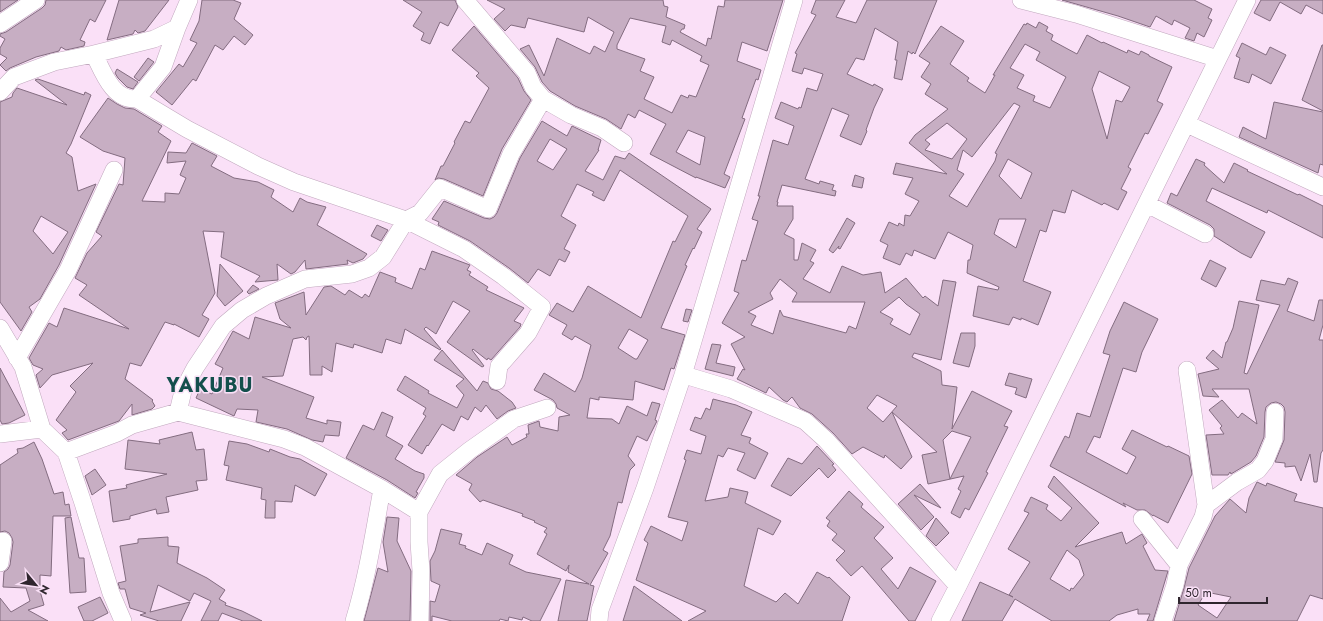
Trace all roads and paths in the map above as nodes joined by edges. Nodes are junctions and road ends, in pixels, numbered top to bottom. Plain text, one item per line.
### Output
1 (36, 0) edge
2 (465, 0) edge
3 (794, 0) edge
4 (803, 0) edge
5 (1247, 0) edge
6 (1027, 1) edge
7 (185, 3) edge
8 (0, 24) edge
9 (177, 28) junction
10 (94, 54) junction
11 (1218, 59) junction
12 (0, 91) edge
13 (137, 99) junction
14 (543, 99) junction
15 (1186, 124) junction
16 (624, 142) dead end
17 (114, 170) dead end
18 (1323, 187) edge
19 (1147, 204) junction
20 (406, 220) junction
21 (1205, 234) dead end
22 (0, 328) edge
23 (17, 358) junction
24 (1186, 370) dead end
25 (691, 377) junction
26 (496, 381) dead end
27 (547, 408) dead end
28 (178, 412) junction
29 (1275, 412) dead end
30 (42, 429) junction
31 (0, 434) edge
32 (66, 452) junction
33 (382, 489) junction
34 (1206, 505) junction
35 (419, 512) junction
36 (1142, 519) dead end
37 (3, 541) dead end
38 (0, 563) edge
39 (1179, 565) junction
40 (958, 586) junction
41 (123, 621) edge
42 (354, 621) edge
43 (420, 621) edge
44 (599, 621) edge
45 (610, 621) edge
46 (940, 621) edge
47 (1163, 621) edge

1 - 8 street
2 - 14 street
3 - 44 street
4 - 25 street
5 - 11 street
6 - 11 street
7 - 9 street
9 - 10 street
9 - 13 street
10 - 12 street
10 - 13 street
11 - 15 street
13 - 20 street
14 - 16 street
14 - 20 street
15 - 18 street
15 - 19 street
17 - 23 street
19 - 21 street
19 - 40 street
20 - 26 street
20 - 28 street
22 - 23 street
23 - 30 street
24 - 34 street
25 - 40 street
25 - 45 street
27 - 35 street
28 - 32 street
28 - 33 street
29 - 34 street
30 - 31 street
30 - 32 street
32 - 41 street
33 - 35 street
33 - 42 street
34 - 39 street
35 - 43 street
36 - 39 street
37 - 38 street
39 - 47 street
40 - 46 street

